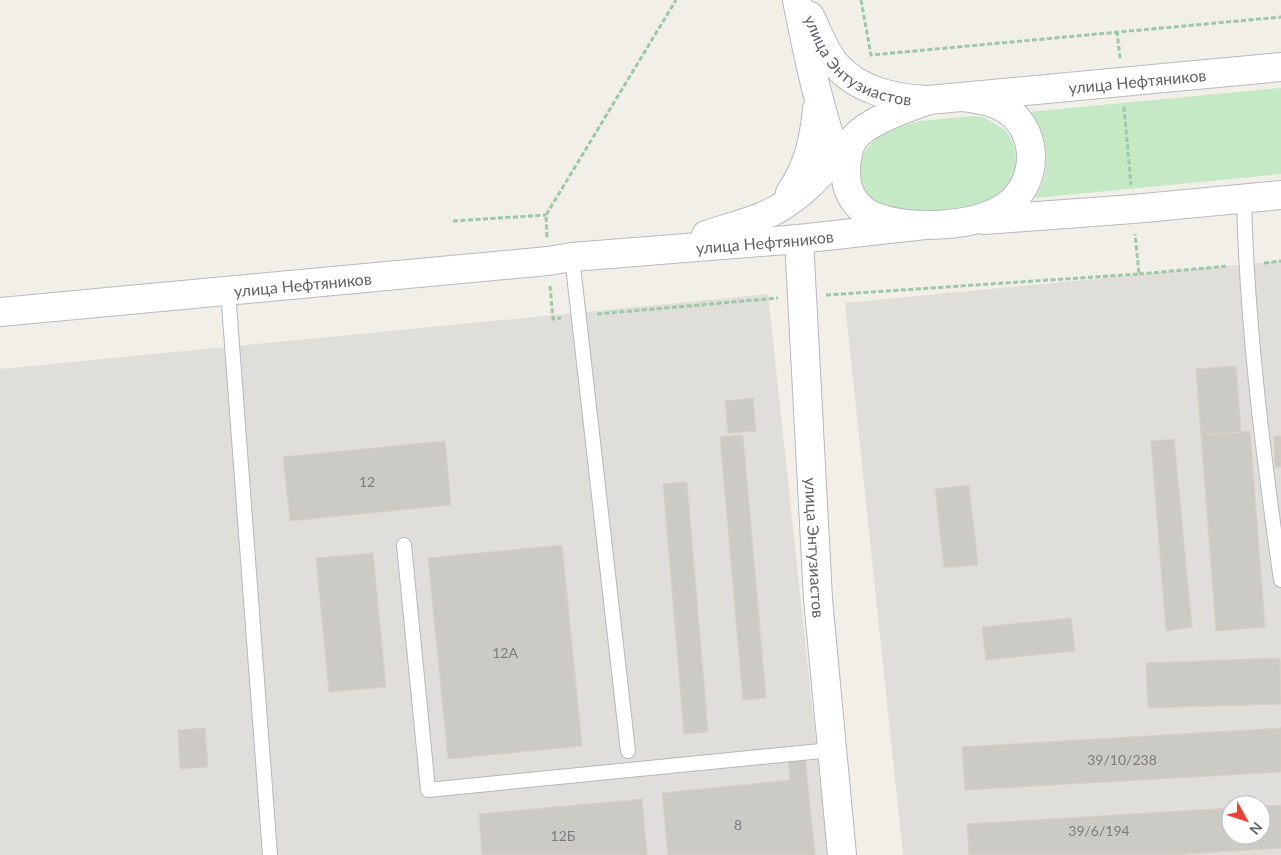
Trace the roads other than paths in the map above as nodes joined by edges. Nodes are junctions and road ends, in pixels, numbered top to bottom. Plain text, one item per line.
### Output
1 (797, 0) edge
2 (802, 0) edge
3 (1281, 68) edge
4 (964, 97) junction
5 (818, 100) junction
6 (929, 100) junction
7 (845, 148) junction
8 (1281, 196) edge
9 (1244, 199) junction
10 (780, 207) junction
11 (973, 220) junction
12 (925, 225) junction
13 (799, 239) junction
14 (604, 254) junction
15 (560, 259) junction
16 (228, 292) junction
17 (0, 312) edge
18 (404, 545) dead end
19 (1281, 580) edge
20 (831, 750) junction
21 (628, 751) dead end
22 (270, 855) edge
23 (842, 855) edge

1 - 5 main road, улица Энтузиастов
2 - 6 main road, улица Энтузиастов
3 - 4 main road, улица Нефтяников
4 - 6 main road, улица Нефтяников
4 - 11 main road, улица Нефтяников
5 - 7 main road, улица Энтузиастов
5 - 10 main road
6 - 7 main road, улица Нефтяников
7 - 10 main road, улица Нефтяников
7 - 12 main road, улица Нефтяников
8 - 9 main road, улица Нефтяников
9 - 11 main road, улица Нефтяников
9 - 19 lane
10 - 14 main road, улица Нефтяников
11 - 12 main road, улица Нефтяников
12 - 13 main road, улица Нефтяников
13 - 14 main road, улица Нефтяников
13 - 20 main road, улица Энтузиастов
14 - 15 main road, улица Нефтяников
15 - 16 main road, улица Нефтяников
15 - 21 lane
16 - 17 main road, улица Нефтяников
16 - 22 lane
18 - 20 lane
20 - 23 main road, улица Энтузиастов

